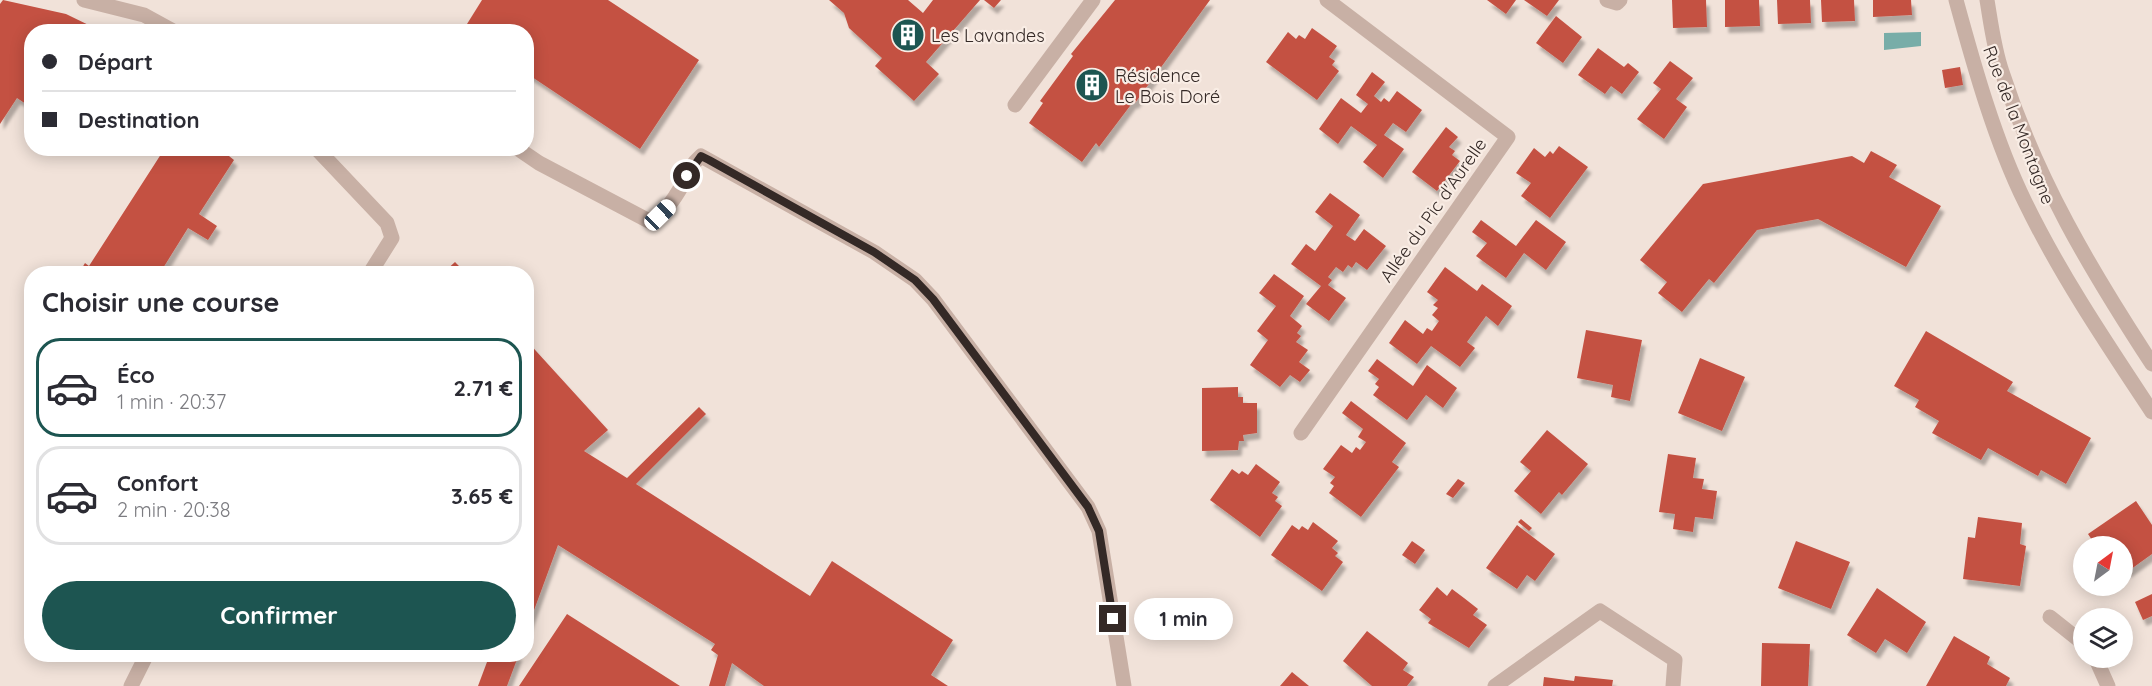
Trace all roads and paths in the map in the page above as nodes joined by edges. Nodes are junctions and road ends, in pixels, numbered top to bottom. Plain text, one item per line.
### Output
1 (84, 0) edge
2 (1093, 0) edge
3 (1327, 0) edge
4 (1608, 0) edge
5 (1620, 0) edge
6 (1956, 0) edge
7 (1987, 0) edge
8 (160, 24) edge
9 (1015, 105) dead end
10 (324, 156) edge
11 (529, 156) edge
12 (374, 266) edge
13 (2152, 364) edge
14 (2152, 412) edge
15 (1301, 433) dead end
16 (2050, 617) dead end
17 (2073, 635) edge
18 (143, 662) edge
19 (2100, 668) edge
20 (131, 686) edge
21 (1124, 686) edge
22 (1495, 686) edge
23 (1673, 686) edge
24 (2108, 686) edge

1 - 8 street
2 - 9 street
3 - 15 street, Allée du Pic d'Aurelle
4 - 5 street
6 - 14 street, Rue de la Montagne
7 - 13 street, Rue de la Montagne
10 - 12 street
11 - 21 street
16 - 17 street
18 - 20 street
19 - 24 street
22 - 23 street

